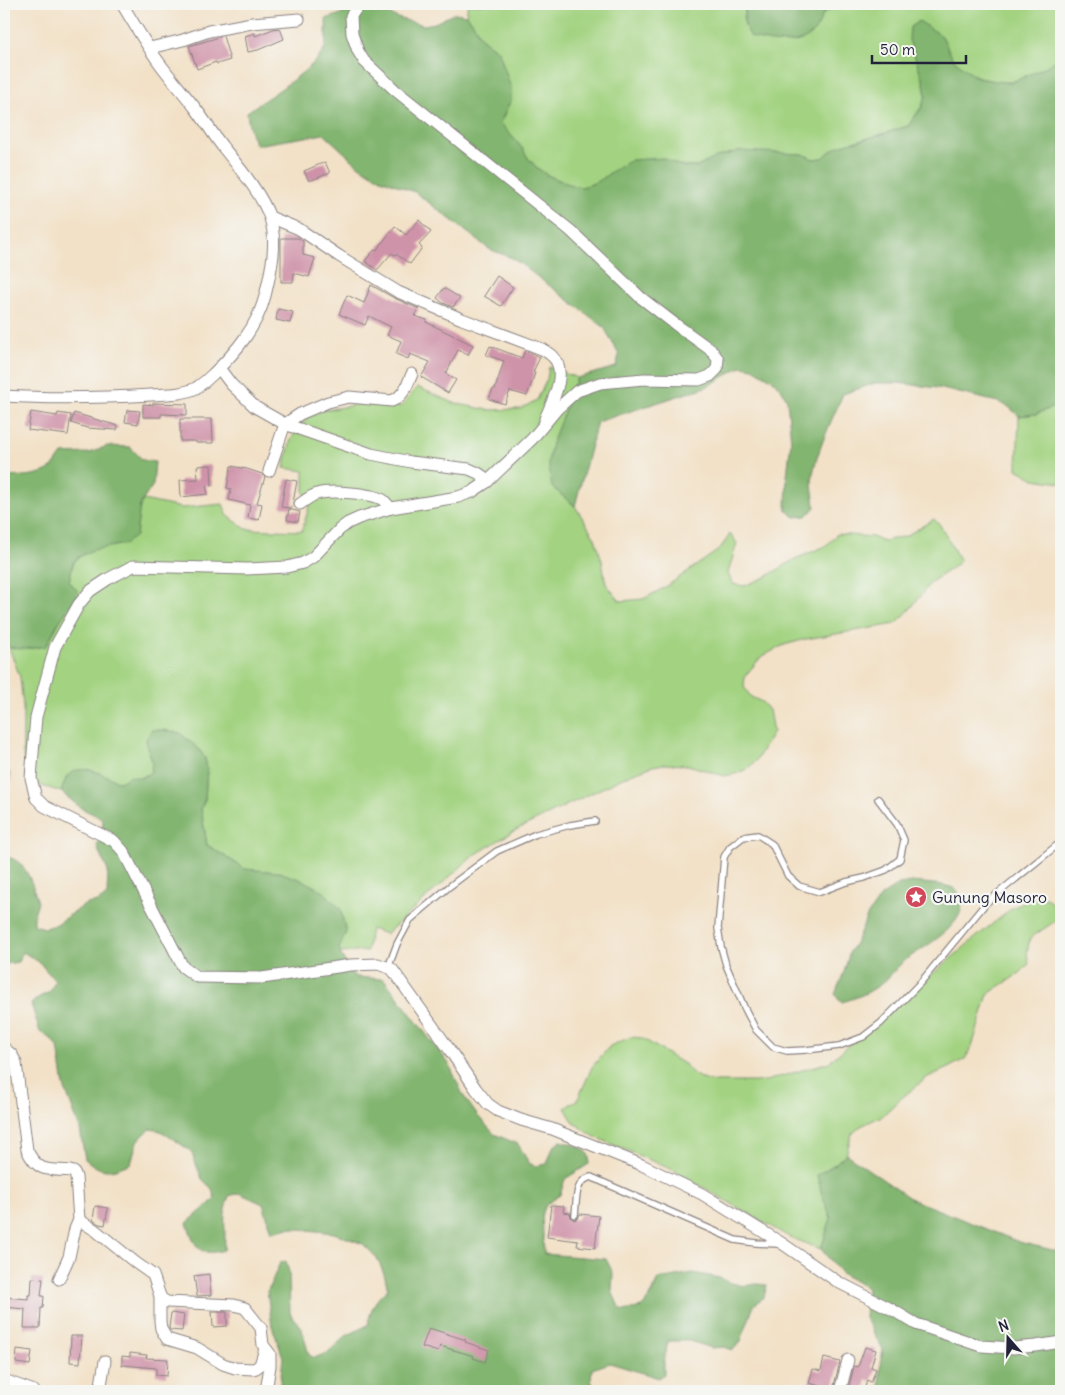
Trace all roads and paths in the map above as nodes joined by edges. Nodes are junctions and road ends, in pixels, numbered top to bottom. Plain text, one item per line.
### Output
1 (122, 4) edge
2 (359, 4) edge
3 (299, 19) dead end
4 (150, 48) junction
5 (270, 217) junction
6 (219, 368) junction
7 (412, 374) dead end
8 (4, 396) edge
9 (285, 424) junction
10 (542, 427) junction
11 (269, 471) dead end
12 (487, 482) junction
13 (300, 504) dead end
14 (391, 508) junction
15 (878, 799) dead end
16 (595, 821) dead end
17 (1061, 842) edge
18 (388, 968) junction
19 (4, 1048) edge
20 (575, 1214) dead end
21 (80, 1220) junction
22 (783, 1244) junction
23 (59, 1279) dead end
24 (160, 1296) junction
25 (1061, 1342) edge
26 (265, 1349) junction
27 (848, 1360) dead end
28 (105, 1361) dead end
29 (4, 1380) edge
30 (34, 1391) edge
31 (100, 1391) edge
32 (266, 1391) edge
33 (840, 1391) edge

1 - 4 street
2 - 10 street
3 - 4 street
4 - 5 street
5 - 6 street
5 - 10 street
6 - 8 street
6 - 9 street
7 - 9 street
9 - 11 street
9 - 12 street
10 - 12 street
12 - 14 street
13 - 14 street
14 - 18 street
15 - 17 lane
16 - 18 lane
18 - 22 street
19 - 21 street
20 - 22 lane
21 - 23 street
21 - 24 street
22 - 25 street
24 - 26 street
24 - 26 street
26 - 32 street
27 - 33 street
28 - 31 street
29 - 30 street

